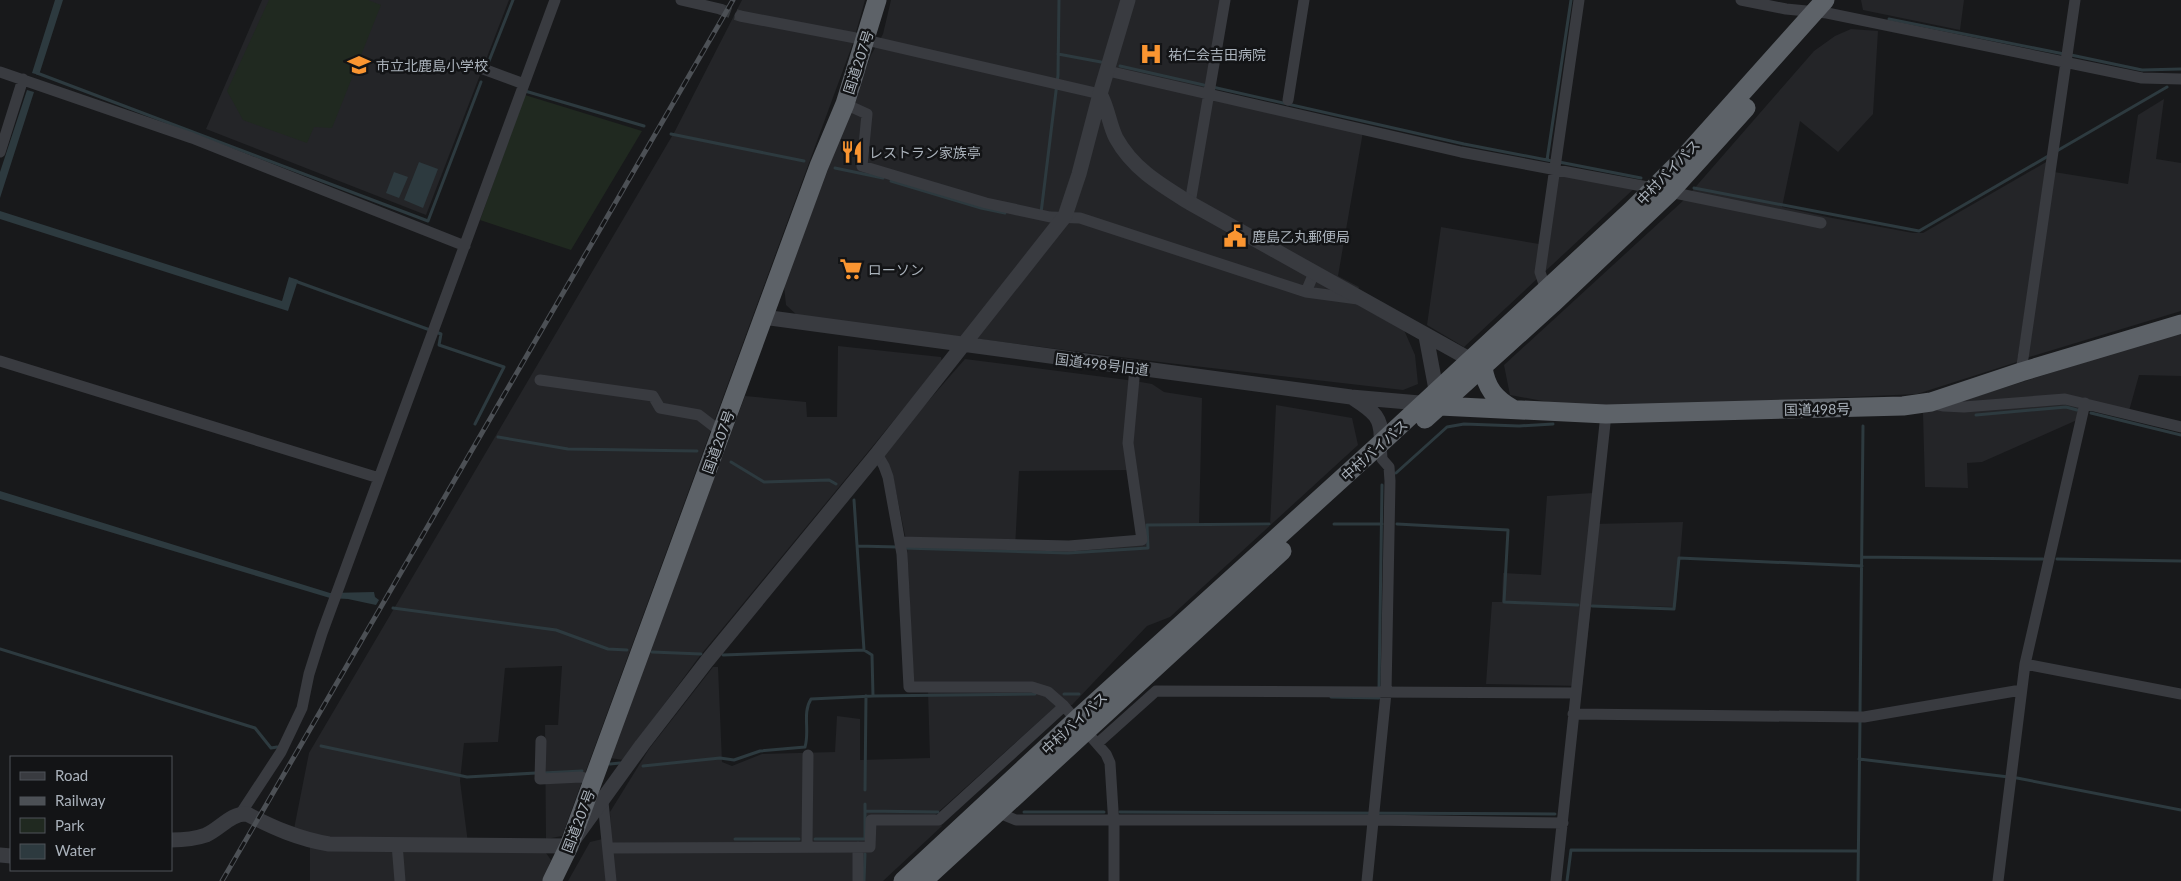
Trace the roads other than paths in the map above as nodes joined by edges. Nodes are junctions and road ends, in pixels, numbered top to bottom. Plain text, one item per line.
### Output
1 (555, 0) edge
2 (681, 0) edge
3 (877, 0) edge
4 (1128, 0) edge
5 (1225, 0) edge
6 (1304, 0) edge
7 (1579, 0) edge
8 (1741, 0) edge
9 (2075, 0) edge
10 (1786, 5) edge
11 (1827, 6) edge
12 (720, 9) tunnel mouth
13 (740, 16) tunnel mouth
14 (866, 40) junction
15 (2066, 64) junction
16 (478, 67) dead end
17 (1108, 71) junction
18 (0, 72) edge
19 (23, 79) junction
20 (2181, 79) edge
21 (522, 89) junction
22 (1210, 89) junction
23 (1100, 94) junction
24 (1288, 100) dead end
25 (845, 104) junction
26 (1090, 134) junction
27 (1116, 137) junction
28 (0, 152) edge
29 (1555, 168) junction
30 (1662, 190) junction
31 (1190, 203) junction
32 (1065, 216) junction
33 (1821, 223) dead end
34 (465, 246) junction
35 (1314, 274) junction
36 (1306, 292) junction
37 (1549, 297) junction
38 (1360, 299) junction
39 (763, 317) junction
40 (2181, 324) edge
41 (1426, 336) junction
42 (963, 346) junction
43 (0, 361) edge
44 (1476, 364) junction
45 (1135, 368) junction
46 (2021, 372) junction
47 (540, 380) dead end
48 (1352, 397) junction
49 (1433, 400) junction
50 (1931, 402) junction
51 (2085, 403) junction
52 (1514, 410) junction
53 (1606, 414) junction
54 (2181, 427) edge
55 (721, 432) junction
56 (1382, 451) junction
57 (877, 454) junction
58 (379, 478) junction
59 (900, 542) junction
60 (2025, 664) junction
61 (2021, 690) junction
62 (1381, 693) junction
63 (1576, 693) junction
64 (2181, 694) edge
65 (1574, 714) junction
66 (1081, 725) junction
67 (541, 741) dead end
68 (808, 755) dead end
69 (594, 780) junction
70 (603, 802) junction
71 (991, 809) junction
72 (241, 813) junction
73 (1375, 815) junction
74 (944, 816) junction
75 (1112, 819) junction
76 (1563, 822) junction
77 (958, 830) junction
78 (172, 840) edge
79 (397, 844) junction
80 (569, 846) junction
81 (807, 847) junction
82 (858, 847) junction
83 (608, 848) junction
84 (400, 881) edge
85 (552, 881) edge
86 (611, 881) edge
87 (858, 881) edge
88 (903, 881) edge
89 (923, 881) edge
90 (1114, 881) edge
91 (1367, 881) edge
92 (1556, 881) edge
93 (1998, 881) edge

1 - 21 street
2 - 12 street
3 - 14 highway, 国道207号
4 - 17 street
5 - 22 street
6 - 24 street
7 - 29 street
8 - 10 street
9 - 15 street
10 - 11 street
11 - 15 street
11 - 30 highway, 中村バイパス
13 - 14 street
14 - 23 street
14 - 25 highway, 国道207号
15 - 20 street
15 - 46 street
16 - 21 street
17 - 22 street
17 - 23 street
18 - 19 street
19 - 28 street
19 - 34 street
21 - 34 street
22 - 29 street
22 - 31 street
23 - 26 street
23 - 27 street
25 - 32 street
25 - 39 highway, 国道207号
26 - 27 street
26 - 32 street
27 - 31 street
29 - 30 street
29 - 37 street
30 - 33 street
30 - 37 highway, 中村バイパス
31 - 35 street
32 - 36 street
32 - 42 street
34 - 58 street
35 - 36 street
35 - 38 street
36 - 38 street
37 - 44 highway, 中村バイパス
38 - 41 street
39 - 42 street, 国道498号旧道
39 - 55 highway, 国道207号
40 - 46 highway, 国道498号
41 - 44 street
41 - 49 street
42 - 45 street, 国道498号旧道
42 - 57 street
43 - 58 street
44 - 49 highway, 中村バイパス
44 - 52 highway
45 - 48 street, 国道498号旧道
45 - 59 street
46 - 50 highway, 国道498号
47 - 55 street
48 - 49 street, 国道498号旧道
48 - 56 street
49 - 52 highway, 国道498号
49 - 56 highway, 中村バイパス
50 - 51 street
50 - 53 highway, 国道498号
51 - 54 street
51 - 60 street
52 - 53 highway, 国道498号
53 - 63 street
55 - 69 highway, 国道207号
56 - 62 street
56 - 66 highway, 中村バイパス
57 - 59 street
57 - 70 street
58 - 72 street
59 - 66 street
60 - 61 street
60 - 64 street
61 - 65 street
61 - 93 street
62 - 63 street
62 - 66 street
62 - 73 street
63 - 65 street
65 - 76 street
66 - 71 highway, 中村バイパス
66 - 74 street
66 - 75 street
67 - 69 street
68 - 81 street
69 - 80 highway, 国道207号
70 - 80 street
70 - 83 street
71 - 75 street
71 - 77 highway, 中村バイパス
71 - 89 highway, 中村バイパス
72 - 78 street
72 - 79 street
73 - 75 street
73 - 76 street
73 - 91 street
74 - 77 street
74 - 82 street
75 - 90 street
76 - 92 street
77 - 88 highway, 中村バイパス
79 - 80 street
79 - 84 street
80 - 85 highway, 国道207号
81 - 82 street
81 - 83 street
82 - 87 street
83 - 86 street

